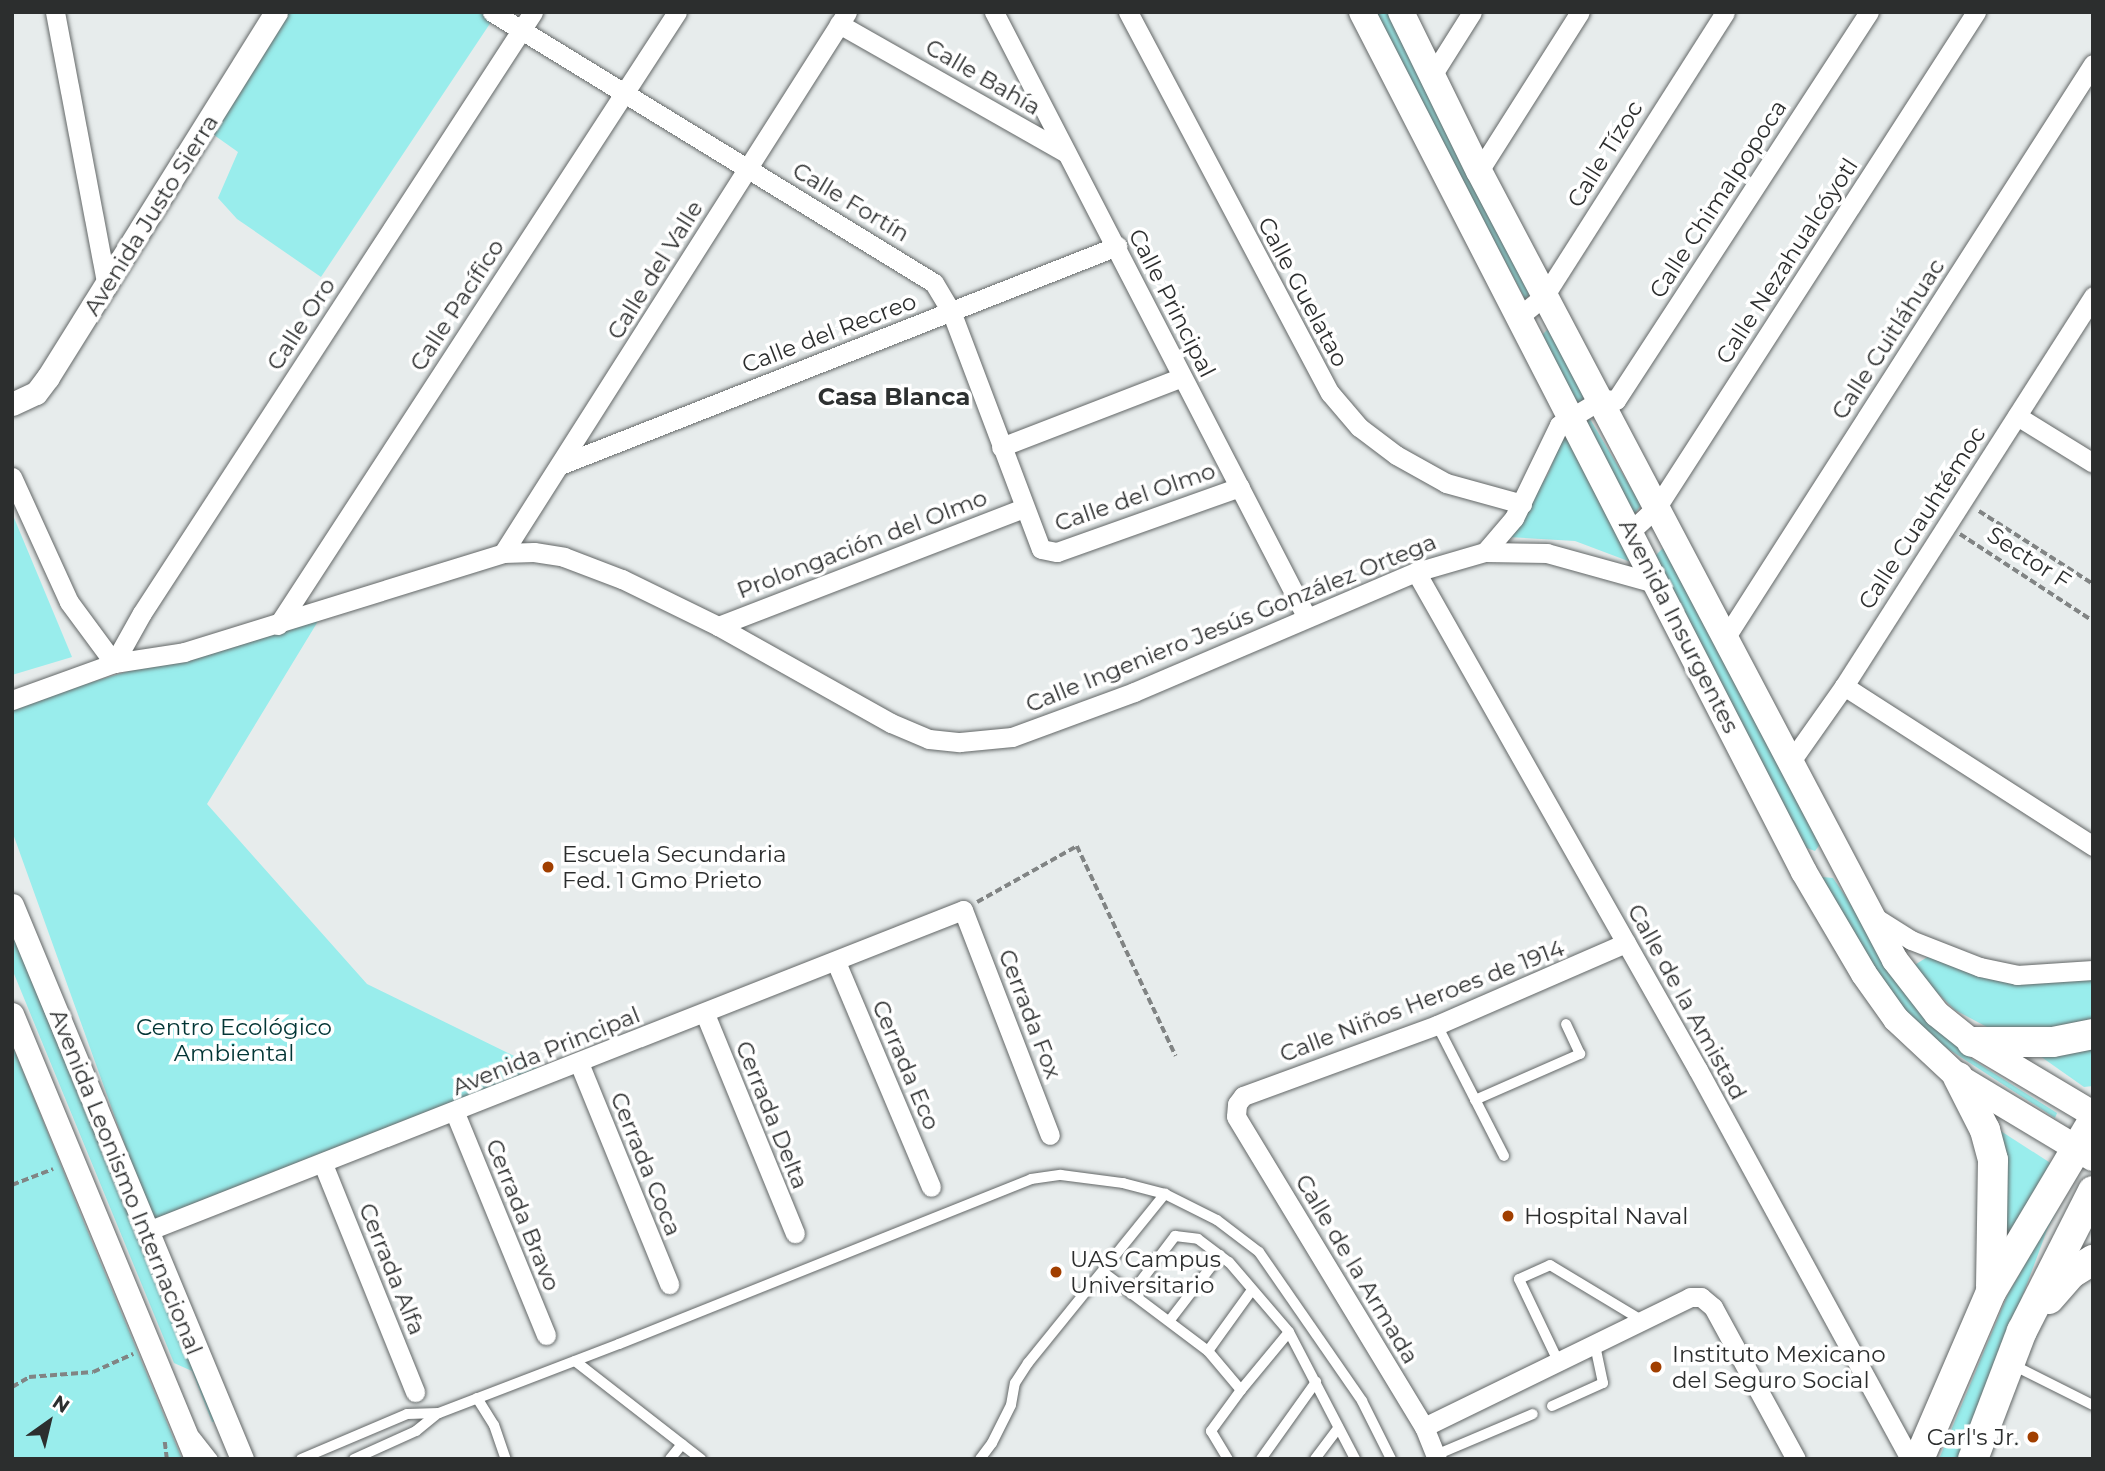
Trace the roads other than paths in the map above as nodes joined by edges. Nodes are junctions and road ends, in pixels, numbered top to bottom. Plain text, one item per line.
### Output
1 (55, 12) edge
2 (276, 12) edge
3 (492, 12) edge
4 (533, 12) edge
5 (677, 12) edge
6 (994, 12) edge
7 (1128, 12) edge
8 (1362, 12) edge
9 (1401, 12) edge
10 (1472, 12) edge
11 (1580, 12) edge
12 (1725, 12) edge
13 (1870, 12) edge
14 (1976, 12) edge
15 (843, 18) edge
16 (521, 31) junction
17 (2093, 64) edge
18 (1433, 74) junction
19 (624, 94) junction
20 (1066, 153) junction
21 (748, 169) junction
22 (1479, 170) junction
23 (1117, 246) junction
24 (107, 287) junction
25 (1545, 295) junction
26 (2093, 296) edge
27 (951, 311) junction
28 (1520, 316) junction
29 (1182, 377) junction
30 (1602, 399) junction
31 (12, 404) edge
32 (2017, 416) junction
33 (1569, 419) junction
34 (1001, 447) junction
35 (2093, 463) edge
36 (560, 465) junction
37 (12, 477) edge
38 (1240, 487) junction
39 (1522, 504) junction
40 (1657, 507) junction
41 (1024, 508) junction
42 (1632, 530) junction
43 (1047, 551) joint
44 (1485, 552) junction
45 (503, 553) junction
46 (1416, 572) junction
47 (1655, 583) junction
48 (1306, 616) junction
49 (278, 625) junction
50 (718, 625) junction
51 (1724, 640) junction
52 (114, 663) junction
53 (1844, 686) junction
54 (12, 700) edge
55 (1789, 764) junction
56 (2093, 846) edge
57 (1835, 852) junction
58 (1804, 872) junction
59 (12, 905) edge
60 (963, 910) joint
61 (1870, 914) junction
62 (1626, 943) junction
63 (836, 962) junction
64 (2093, 971) edge
65 (12, 1014) edge
66 (705, 1014) junction
67 (1566, 1024) dead end
68 (1437, 1025) junction
69 (2093, 1034) edge
70 (1972, 1042) junction
71 (579, 1063) junction
72 (1958, 1077) junction
73 (1475, 1100) junction
74 (1237, 1104) joint
75 (455, 1113) junction
76 (2093, 1114) edge
77 (2093, 1121) edge
78 (1050, 1135) dead end
79 (2084, 1152) edge
80 (1504, 1156) dead end
81 (323, 1164) junction
82 (931, 1187) dead end
83 (2093, 1191) edge
84 (1165, 1194) junction
85 (145, 1232) junction
86 (795, 1233) dead end
87 (1220, 1255) junction
88 (2093, 1260) edge
89 (1103, 1272) junction
90 (668, 1284) dead end
91 (1252, 1290) junction
92 (1991, 1292) junction
93 (1131, 1293) junction
94 (1170, 1320) junction
95 (1643, 1321) junction
96 (2022, 1331) junction
97 (1289, 1332) junction
98 (546, 1335) dead end
99 (1595, 1344) junction
100 (1208, 1351) junction
101 (576, 1361) junction
102 (1559, 1364) junction
103 (2009, 1364) junction
104 (1316, 1382) junction
105 (1241, 1390) junction
106 (415, 1392) dead end
107 (477, 1398) junction
108 (2093, 1405) edge
109 (1552, 1406) dead end
110 (439, 1413) junction
111 (1533, 1414) dead end
112 (180, 1416) junction
113 (1424, 1427) junction
114 (1338, 1428) junction
115 (682, 1444) junction
116 (1436, 1457) edge
117 (197, 1459) edge
118 (213, 1459) edge
119 (242, 1459) edge
120 (301, 1459) edge
121 (354, 1459) edge
122 (506, 1459) edge
123 (670, 1459) edge
124 (701, 1459) edge
125 (980, 1459) edge
126 (1228, 1459) edge
127 (1261, 1459) edge
128 (1315, 1459) edge
129 (1355, 1459) edge
130 (1391, 1459) edge
131 (1796, 1459) edge
132 (1910, 1459) edge
133 (1919, 1459) edge
134 (1973, 1459) edge

1 - 24 street
2 - 24 street, Avenida Justo Sierra
3 - 16 street, Calle Fortín
4 - 16 street, Calle Oro
5 - 19 street, Calle Pacífico
6 - 20 street, Calle Principal
7 - 39 street, Calle Guelatao
8 - 28 main road, Avenida Insurgentes
9 - 18 main road, Avenida Insurgentes
10 - 18 street
11 - 22 street
12 - 25 street, Calle Tízoc
13 - 30 street, Calle Chimalpopoca
14 - 40 street, Calle Nezahualcóyotl
15 - 20 street, Calle Bahía
15 - 21 street, Calle del Valle
16 - 19 street, Calle Fortín
16 - 52 street, Calle Oro
17 - 51 street, Calle Cuitláhuac
18 - 22 main road, Avenida Insurgentes
19 - 21 street, Calle Fortín
19 - 49 street, Calle Pacífico
20 - 23 street, Calle Principal
21 - 27 street, Calle Fortín
21 - 36 street, Calle del Valle
22 - 25 main road, Avenida Insurgentes
23 - 27 street, Calle del Recreo
23 - 29 street, Calle Principal
24 - 31 street, Avenida Justo Sierra
25 - 28 street, Calle Tízoc
25 - 30 main road, Avenida Insurgentes
26 - 32 street, Calle Cuauhtémoc
27 - 34 street, Calle Fortín
27 - 36 street, Calle del Recreo
28 - 33 main road, Avenida Insurgentes
29 - 34 street
29 - 38 street, Calle Principal
30 - 33 street
30 - 40 main road, Avenida Insurgentes
32 - 35 street
32 - 53 street, Calle Cuauhtémoc
33 - 39 street
33 - 42 main road, Avenida Insurgentes
34 - 41 street, Calle Fortín
36 - 45 street, Calle del Valle
37 - 52 street
38 - 43 street, Calle del Olmo
38 - 48 street, Calle Principal
39 - 44 street
40 - 42 street, Calle Nezahualcóyotl
40 - 51 main road, Avenida Insurgentes
41 - 43 street, Calle Fortín
41 - 50 street, Prolongación del Olmo
42 - 47 main road, Avenida Insurgentes
44 - 46 street, Calle Ingeniero Jesús González Ortega
44 - 47 street, Calle Ingeniero Jesús González Ortega
45 - 49 street, Calle Ingeniero Jesús González Ortega
45 - 50 street, Calle Ingeniero Jesús González Ortega
46 - 48 street, Calle Ingeniero Jesús González Ortega
46 - 62 street, Calle de la Amistad
47 - 58 main road, Avenida Insurgentes
48 - 50 street, Calle Ingeniero Jesús González Ortega
49 - 52 street, Calle Ingeniero Jesús González Ortega
51 - 55 main road, Avenida Insurgentes
52 - 54 street, Calle Ingeniero Jesús González Ortega
53 - 55 street, Calle Cuauhtémoc
53 - 56 street
55 - 57 main road, Avenida Insurgentes
57 - 58 main road
57 - 61 main road, Avenida Insurgentes
58 - 72 main road, Avenida Insurgentes
59 - 85 street, Avenida Leonismo Internacional
60 - 63 street, Avenida Principal
60 - 78 street, Cerrada Fox
61 - 64 street, Avenida Insurgentes
61 - 70 main road, Avenida Insurgentes
62 - 68 street, Calle Niños Heroes de 1914
62 - 132 street, Calle de la Amistad
63 - 66 street, Avenida Principal
63 - 82 street, Cerrada Eco
65 - 112 street, Avenida Leonismo Internacional
66 - 71 street, Avenida Principal
66 - 86 street, Cerrada Delta
67 - 73 lane
68 - 73 lane
68 - 74 street, Calle Niños Heroes de 1914
69 - 70 main road
70 - 76 main road, Avenida Insurgentes
71 - 75 street, Avenida Principal
71 - 90 street, Cerrada Coca
72 - 79 main road, Avenida Insurgentes
72 - 92 main road
73 - 80 lane
74 - 113 street, Calle de la Armada
75 - 81 street, Avenida Principal
75 - 98 street, Cerrada Bravo
77 - 79 main road
79 - 92 main road
81 - 85 street, Avenida Principal
81 - 106 street, Cerrada Alfa
83 - 96 main road
84 - 89 lane
84 - 101 lane
84 - 130 lane
85 - 119 street, Avenida Leonismo Internacional
87 - 91 lane
87 - 93 lane
87 - 94 lane
88 - 96 main road
89 - 93 lane
89 - 125 lane
91 - 97 lane
91 - 100 lane
92 - 133 main road
93 - 94 lane
94 - 100 lane
95 - 99 street
95 - 102 lane
95 - 131 street
96 - 103 main road
97 - 104 lane
97 - 105 lane
99 - 102 street
99 - 109 lane
100 - 105 lane
101 - 107 lane
101 - 115 lane
102 - 113 street
103 - 108 lane
103 - 134 main road
104 - 114 lane
104 - 127 lane
105 - 126 lane
107 - 110 lane
107 - 122 lane
110 - 120 lane
110 - 121 lane
111 - 116 lane
112 - 117 street, Avenida Leonismo Internacional
112 - 118 lane, Avenida Leonismo Internacional
113 - 116 street, Calle de la Armada
114 - 128 lane
114 - 129 lane
115 - 123 lane
115 - 124 lane

